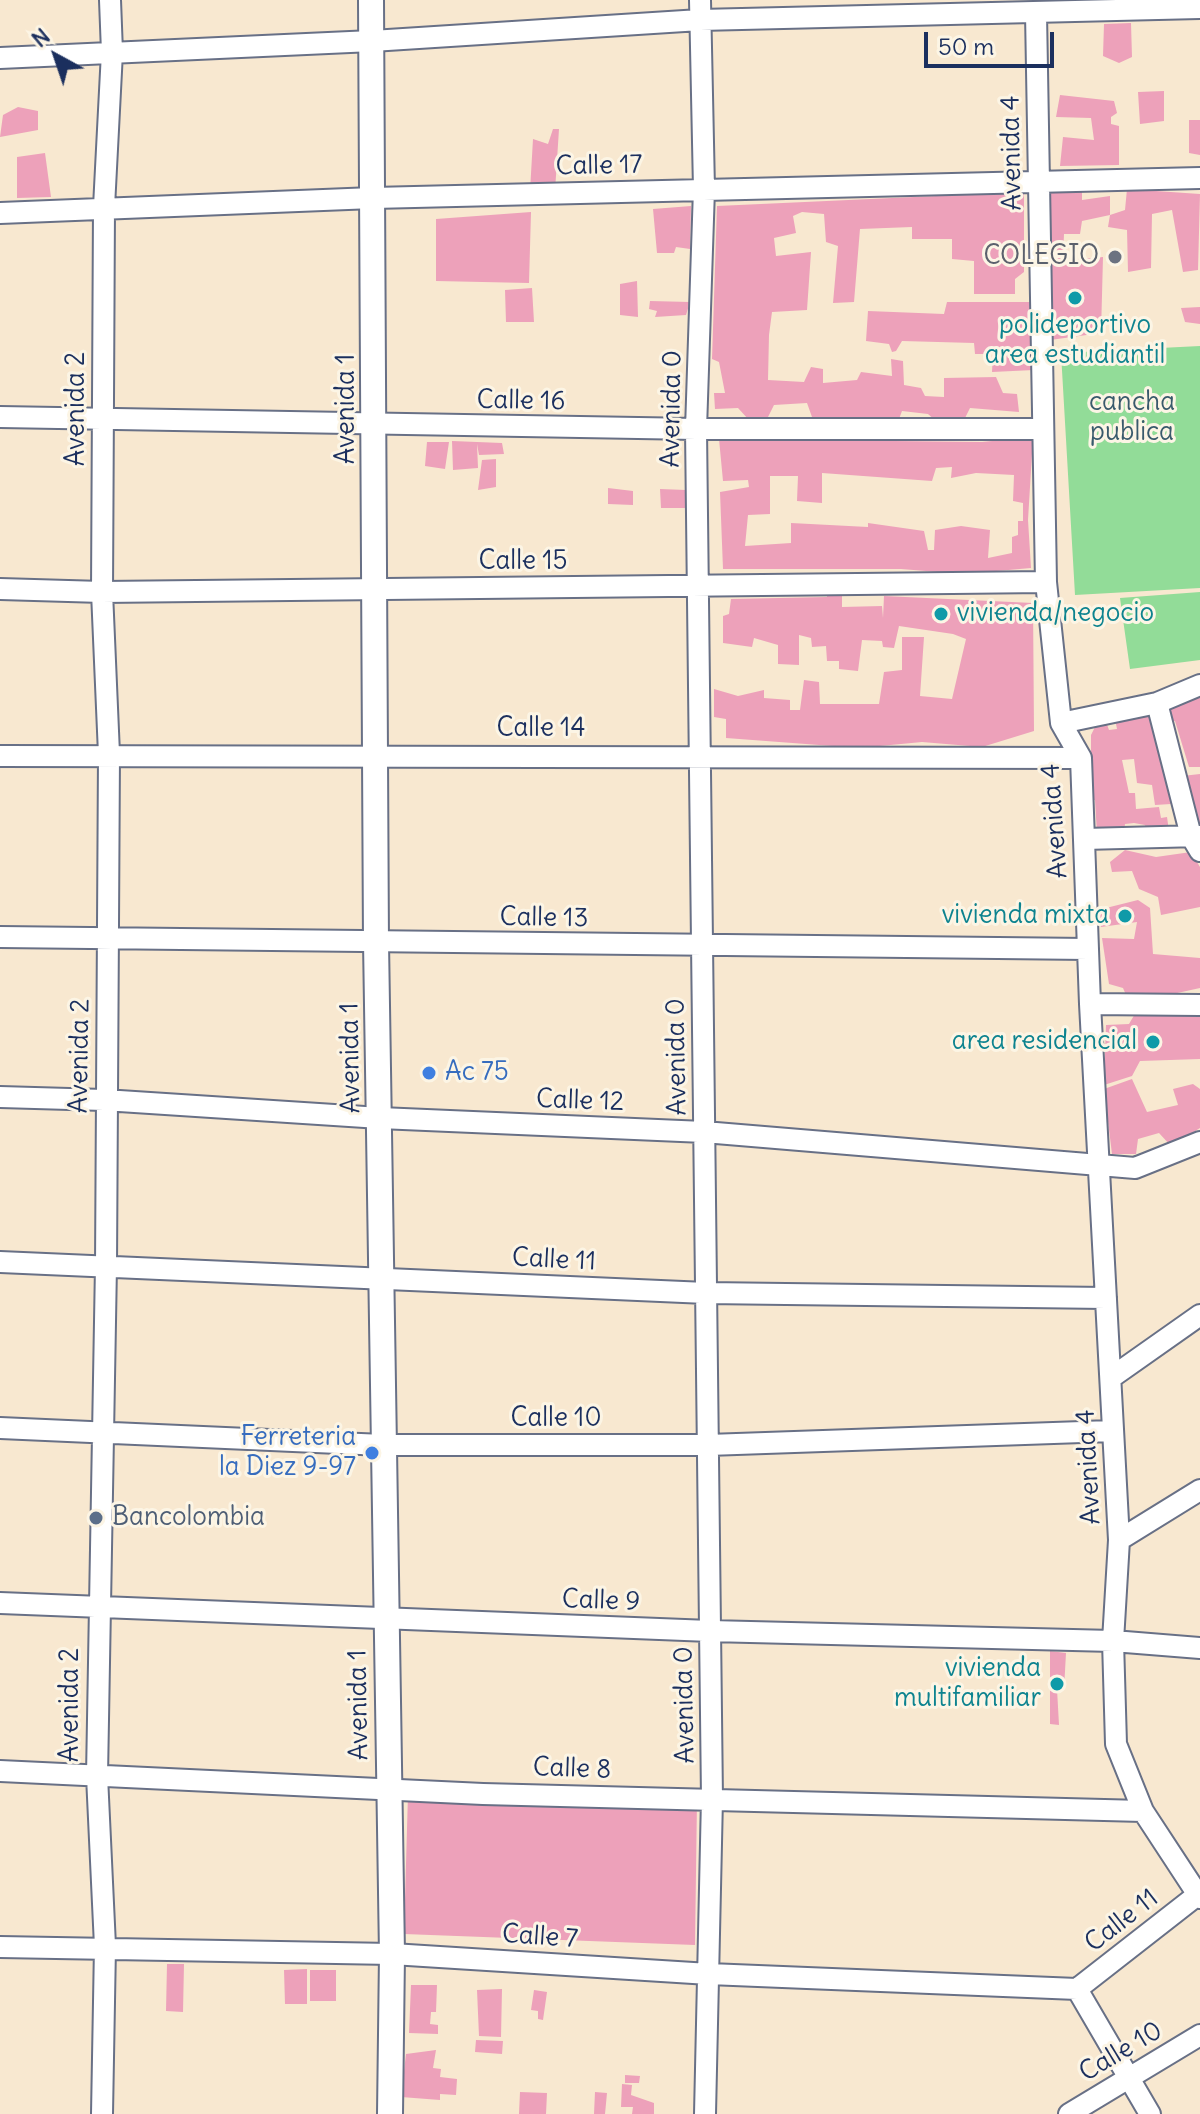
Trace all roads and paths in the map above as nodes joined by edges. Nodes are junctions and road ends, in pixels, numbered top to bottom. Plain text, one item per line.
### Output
1 (110, 0) edge
2 (371, 0) edge
3 (1200, 8) edge
4 (700, 10) edge
5 (1036, 13) junction
6 (372, 41) junction
7 (112, 52) junction
8 (0, 58) edge
9 (1200, 178) edge
10 (1038, 184) junction
11 (704, 189) junction
12 (373, 198) junction
13 (104, 207) junction
14 (0, 213) edge
15 (0, 417) edge
16 (103, 419) junction
17 (375, 424) junction
18 (696, 429) junction
19 (1041, 429) junction
20 (1046, 582) junction
21 (698, 587) junction
22 (0, 589) edge
23 (376, 589) junction
24 (102, 592) junction
25 (1200, 685) edge
26 (1157, 703) junction
27 (1061, 723) junction
28 (109, 754) junction
29 (700, 755) junction
30 (0, 756) edge
31 (377, 756) junction
32 (1081, 758) junction
33 (1084, 839) junction
34 (1197, 841) edge
35 (0, 937) edge
36 (109, 939) junction
37 (376, 942) junction
38 (702, 946) junction
39 (1088, 949) junction
40 (1090, 1004) junction
41 (1200, 1005) edge
42 (0, 1097) edge
43 (104, 1100) junction
44 (380, 1118) junction
45 (704, 1132) junction
46 (1199, 1145) edge
47 (1098, 1164) junction
48 (0, 1262) edge
49 (106, 1265) junction
50 (382, 1279) junction
51 (706, 1293) junction
52 (1106, 1298) junction
53 (1200, 1315) edge
54 (1112, 1377) junction
55 (0, 1428) edge
56 (1111, 1431) junction
57 (101, 1432) junction
58 (383, 1445) junction
59 (708, 1445) junction
60 (1200, 1490) edge
61 (1119, 1540) junction
62 (0, 1603) edge
63 (98, 1607) junction
64 (386, 1619) junction
65 (710, 1631) junction
66 (1113, 1641) junction
67 (1200, 1648) edge
68 (0, 1771) edge
69 (97, 1776) junction
70 (388, 1787) junction
71 (712, 1798) junction
72 (1143, 1811) junction
73 (1199, 1895) edge
74 (105, 1946) junction
75 (0, 1947) edge
76 (392, 1954) junction
77 (709, 1974) junction
78 (1077, 1989) junction
79 (1200, 2035) edge
80 (1125, 2078) junction
81 (102, 2114) edge
82 (390, 2114) edge
83 (705, 2114) edge
84 (1069, 2114) edge
85 (1150, 2114) edge

1 - 7 street, Avenida 2
2 - 6 street, Avenida 1
3 - 5 street
4 - 5 street
4 - 6 street
4 - 11 street, Avenida 0
5 - 10 street, Avenida 4
6 - 7 street
6 - 12 street, Avenida 1
7 - 8 street
7 - 13 street, Avenida 2
9 - 10 street, Calle 17
10 - 11 street, Calle 17
10 - 19 street, Avenida 4
11 - 12 street, Calle 17
11 - 18 street, Avenida 0
12 - 13 street, Calle 17
12 - 17 street, Avenida 1
13 - 14 street, Calle 17
13 - 16 street, Avenida 2
15 - 16 street, Calle 16
16 - 17 street, Calle 16
16 - 24 street, Avenida 2
17 - 18 street, Calle 16
17 - 23 street, Avenida 1
18 - 19 street, Calle 16
18 - 21 street, Avenida 0
19 - 20 street, Avenida 4
20 - 21 street, Calle 15
20 - 27 street, Avenida 4
21 - 23 street, Calle 15
21 - 29 street, Avenida 0
22 - 24 street, Calle 15
23 - 24 street, Calle 15
23 - 31 street, Avenida 1
24 - 28 street, Avenida 2
25 - 26 street
26 - 27 street
26 - 34 street
27 - 32 street, Avenida 4
28 - 30 street, Calle 14
28 - 31 street, Calle 14
28 - 36 street, Avenida 2
29 - 31 street, Calle 14
29 - 32 street, Calle 14
29 - 38 street, Avenida 0
31 - 37 street, Avenida 1
32 - 33 street, Avenida 4
33 - 34 street
33 - 39 street, Avenida 4
35 - 36 street, Calle 13
36 - 37 street, Calle 13
36 - 43 street, Avenida 2
37 - 38 street, Calle 13
37 - 44 street, Avenida 1
38 - 39 street, Calle 13
38 - 45 street, Avenida 0
39 - 40 street, Avenida 4
40 - 41 street
40 - 47 street, Avenida 4
42 - 43 street, Calle 12
43 - 44 street, Calle 12
43 - 49 street, Avenida 2
44 - 45 street, Calle 12
44 - 50 street, Avenida 1
45 - 47 street, Calle 12
45 - 51 street, Avenida 0
46 - 47 street, Calle 12
47 - 52 street, Avenida 4
48 - 49 street, Calle 11
49 - 50 street, Calle 11
49 - 57 street, Avenida 2
50 - 51 street, Calle 11
50 - 58 street, Avenida 1
51 - 52 street, Calle 11
51 - 59 street, Avenida 0
52 - 54 street, Avenida 4
53 - 54 street
54 - 56 street, Avenida 4
55 - 57 street, Calle 10
56 - 59 street, Calle 10
56 - 61 street, Avenida 4
57 - 58 street, Calle 10
57 - 63 street, Avenida 2
58 - 59 street, Calle 10
58 - 64 street, Avenida 1
59 - 65 street, Avenida 0
60 - 61 street
61 - 66 street, Avenida 4
62 - 63 street, Calle 9
63 - 64 street, Calle 9
63 - 69 street, Avenida 2
64 - 65 street, Calle 9
64 - 70 street, Avenida 1
65 - 66 street, Calle 9
65 - 71 street, Avenida 0
66 - 67 street, Calle 9
66 - 72 street, Avenida 4
68 - 69 street, Calle 8
69 - 70 street, Calle 8
69 - 74 street, Avenida 2
70 - 71 street, Calle 8
70 - 76 street, Avenida 1
71 - 72 street, Calle 8
71 - 77 street, Avenida 0
72 - 73 street, Avenida 4
73 - 78 street, Calle 11
74 - 75 street, Calle 7
74 - 76 street, Calle 7
74 - 81 street, Avenida 2
76 - 77 street, Calle 7
76 - 82 street, Avenida 1
77 - 78 street, Calle 7
77 - 83 street, Avenida 0
78 - 80 street
79 - 80 street, Calle 10
80 - 84 street, Calle 10
80 - 85 street

